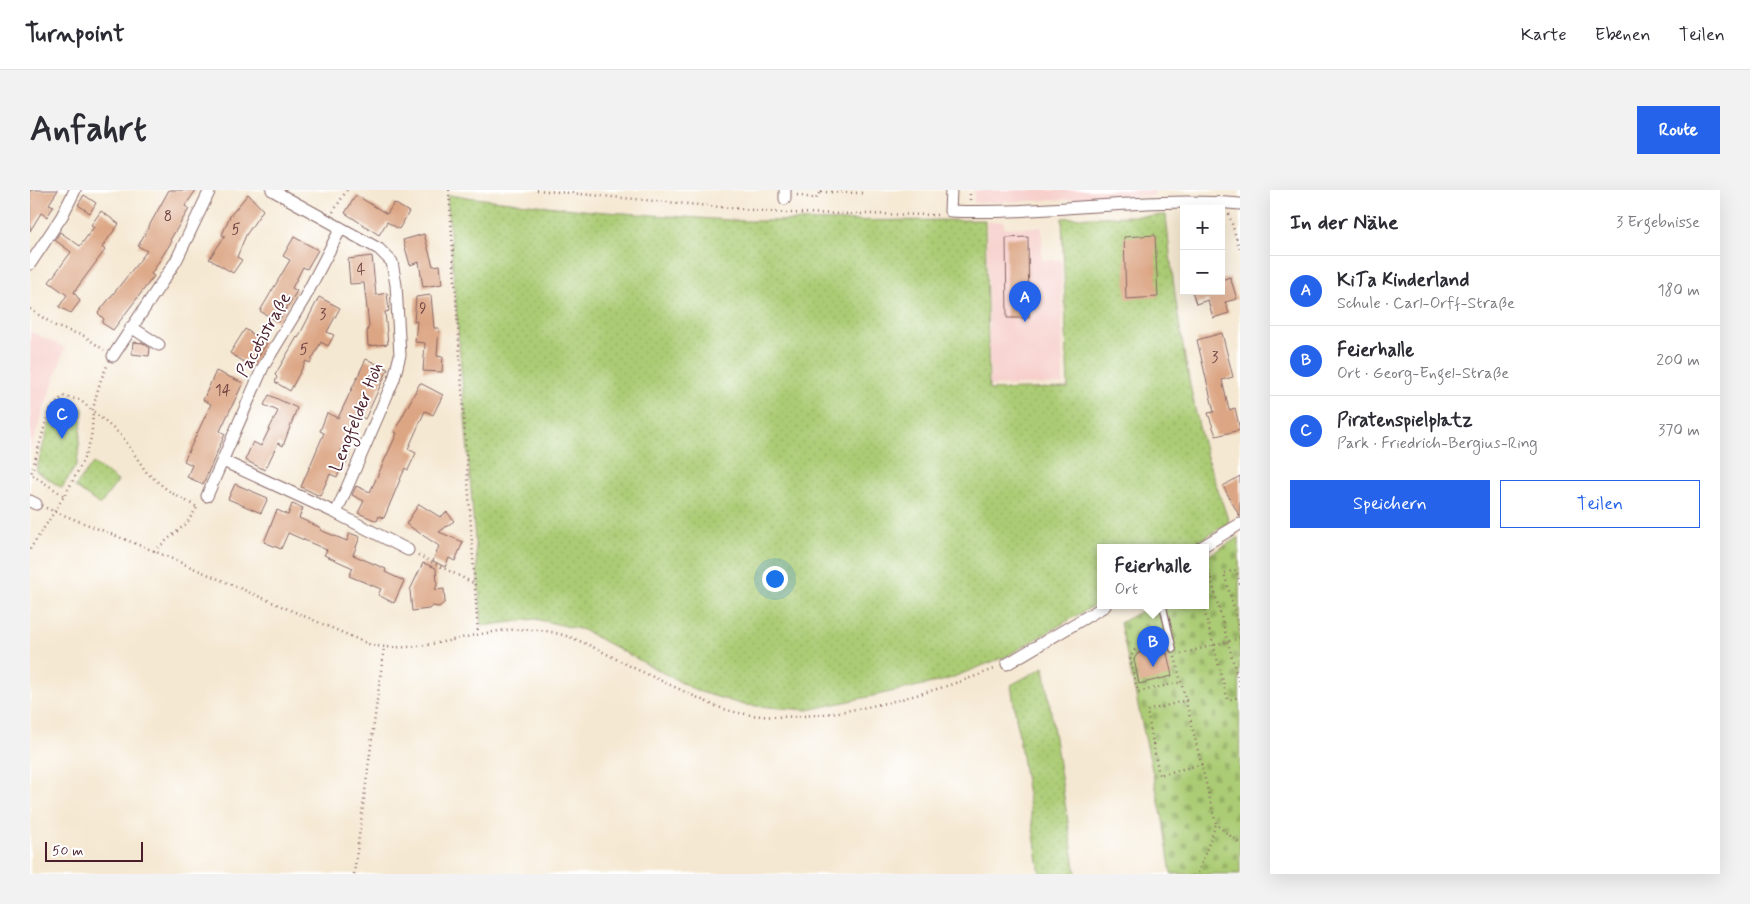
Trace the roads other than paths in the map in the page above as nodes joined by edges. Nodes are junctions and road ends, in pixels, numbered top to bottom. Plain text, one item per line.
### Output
1 (75, 190) edge
2 (210, 190) edge
3 (272, 190) edge
4 (951, 190) edge
5 (1240, 204) edge
6 (341, 228) junction
7 (30, 264) edge
8 (132, 327) junction
9 (159, 345) dead end
10 (113, 356) road end
11 (223, 461) junction
12 (207, 496) road end
13 (336, 513) junction
14 (1240, 524) edge
15 (1207, 544) edge
16 (408, 550) road end
17 (1100, 609) edge
18 (1163, 609) edge
19 (1173, 649) road end
20 (1007, 664) road end

1 - 7 street
2 - 8 street
3 - 6 street, Lengfelder Höh
4 - 5 street
6 - 11 street, Pacotistraße
6 - 13 street, Lengfelder Höh
8 - 9 street
8 - 10 street
11 - 12 street, Pacotistraße
11 - 13 street
13 - 16 street
14 - 15 street
17 - 20 street
18 - 19 lane

